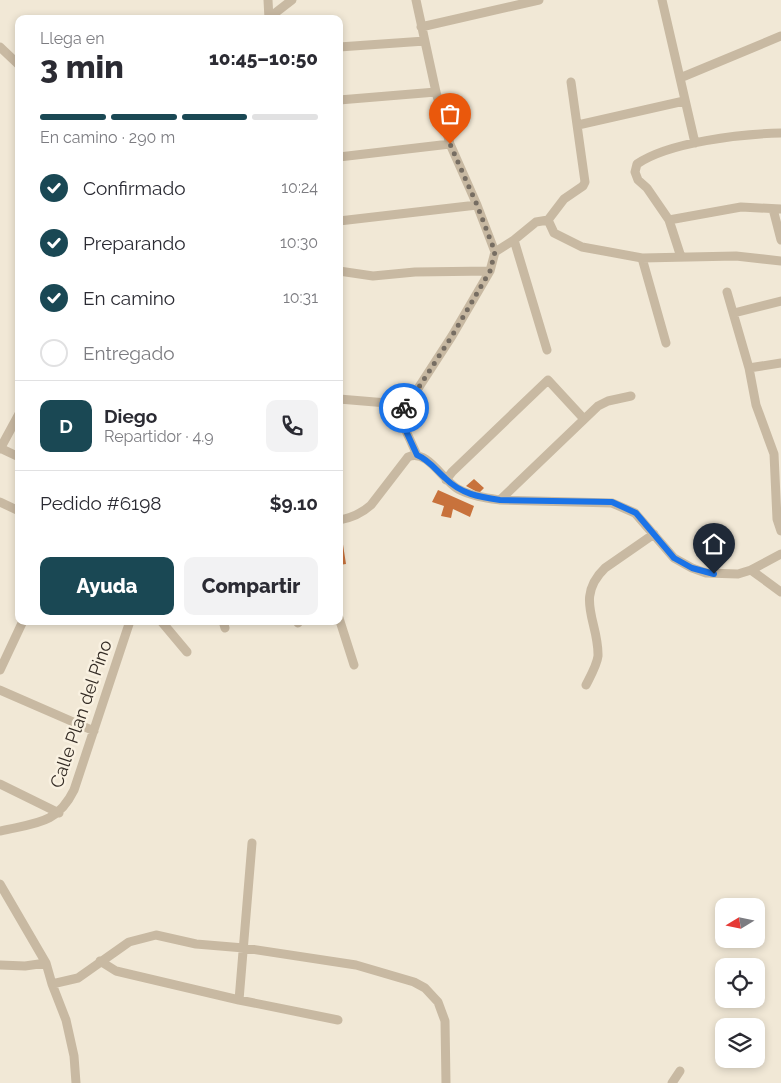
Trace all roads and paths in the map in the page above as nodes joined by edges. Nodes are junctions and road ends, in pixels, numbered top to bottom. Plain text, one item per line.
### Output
1 (268, 0) edge
2 (293, 0) edge
3 (416, 0) edge
4 (491, 0) edge
5 (662, 0) edge
6 (534, 1) edge
7 (493, 11) junction
8 (270, 15) edge
9 (274, 15) edge
10 (422, 27) junction
11 (781, 36) edge
12 (425, 41) junction
13 (0, 47) edge
14 (343, 47) edge
15 (15, 61) edge
16 (680, 78) junction
17 (571, 82) dead end
18 (436, 92) junction
19 (343, 100) edge
20 (684, 101) junction
21 (578, 125) junction
22 (781, 133) edge
23 (695, 142) junction
24 (450, 144) junction
25 (343, 157) edge
26 (477, 205) junction
27 (777, 209) edge
28 (548, 220) junction
29 (669, 220) junction
30 (343, 221) edge
31 (514, 240) junction
32 (781, 240) edge
33 (495, 252) junction
34 (681, 257) junction
35 (642, 258) junction
36 (781, 261) edge
37 (490, 271) junction
38 (343, 272) edge
39 (727, 292) dead end
40 (781, 301) edge
41 (734, 313) junction
42 (666, 343) dead end
43 (547, 350) dead end
44 (781, 363) edge
45 (748, 368) junction
46 (631, 396) dead end
47 (343, 399) edge
48 (401, 410) junction
49 (584, 419) junction
50 (15, 421) edge
51 (0, 449) edge
52 (778, 453) edge
53 (15, 455) edge
54 (417, 455) junction
55 (446, 480) junction
56 (500, 500) junction
57 (0, 502) edge
58 (15, 509) edge
59 (343, 519) edge
60 (781, 531) edge
61 (654, 534) junction
62 (781, 554) edge
63 (751, 570) junction
64 (781, 592) edge
65 (20, 625) edge
66 (129, 625) edge
67 (165, 625) edge
68 (341, 625) edge
69 (186, 652) dead end
70 (354, 665) dead end
71 (0, 670) edge
72 (586, 685) dead end
73 (0, 690) edge
74 (94, 731) junction
75 (0, 784) edge
76 (59, 814) junction
77 (0, 831) edge
78 (252, 843) dead end
79 (0, 884) edge
80 (244, 948) junction
81 (100, 961) junction
82 (46, 963) junction
83 (0, 965) edge
84 (52, 984) junction
85 (239, 1000) junction
86 (338, 1020) dead end
87 (680, 1071) dead end
88 (76, 1083) edge
89 (446, 1083) edge
90 (672, 1083) edge

1 - 8 street
2 - 9 street
3 - 10 street
4 - 7 street
5 - 16 street
6 - 7 street
7 - 10 street
10 - 12 street
11 - 16 street
12 - 14 street
12 - 18 street
13 - 15 street
16 - 20 street
17 - 21 street
18 - 19 street
18 - 24 street
20 - 21 street
20 - 23 street
21 - 28 street
22 - 23 street
23 - 29 street
24 - 25 street
24 - 26 street
26 - 30 street
26 - 33 street
27 - 29 street
27 - 32 street
28 - 31 street
28 - 35 street
29 - 34 street
31 - 33 street
31 - 43 street
33 - 37 street
34 - 35 street
34 - 36 street
35 - 42 street
37 - 38 street
37 - 48 street
39 - 41 street
40 - 41 street
41 - 45 street
44 - 45 street
45 - 52 street
46 - 49 street
47 - 48 street
48 - 54 street
49 - 55 street
49 - 56 street
50 - 51 street
51 - 53 street
52 - 60 street
54 - 55 street
54 - 59 street
55 - 56 street
56 - 61 street
57 - 58 street
61 - 63 street
61 - 72 street
62 - 63 street
63 - 64 street
65 - 71 street
66 - 74 street, Calle Plan del Pino
67 - 69 street
68 - 70 street
73 - 74 street
74 - 76 street, Calle Plan del Pino
75 - 76 street
76 - 77 street, Calle Plan del Pino
78 - 80 street
79 - 82 street
80 - 81 street
80 - 85 street
80 - 89 street
81 - 84 street
81 - 85 street
82 - 83 street
82 - 84 street
84 - 88 street
85 - 86 street
87 - 90 street

